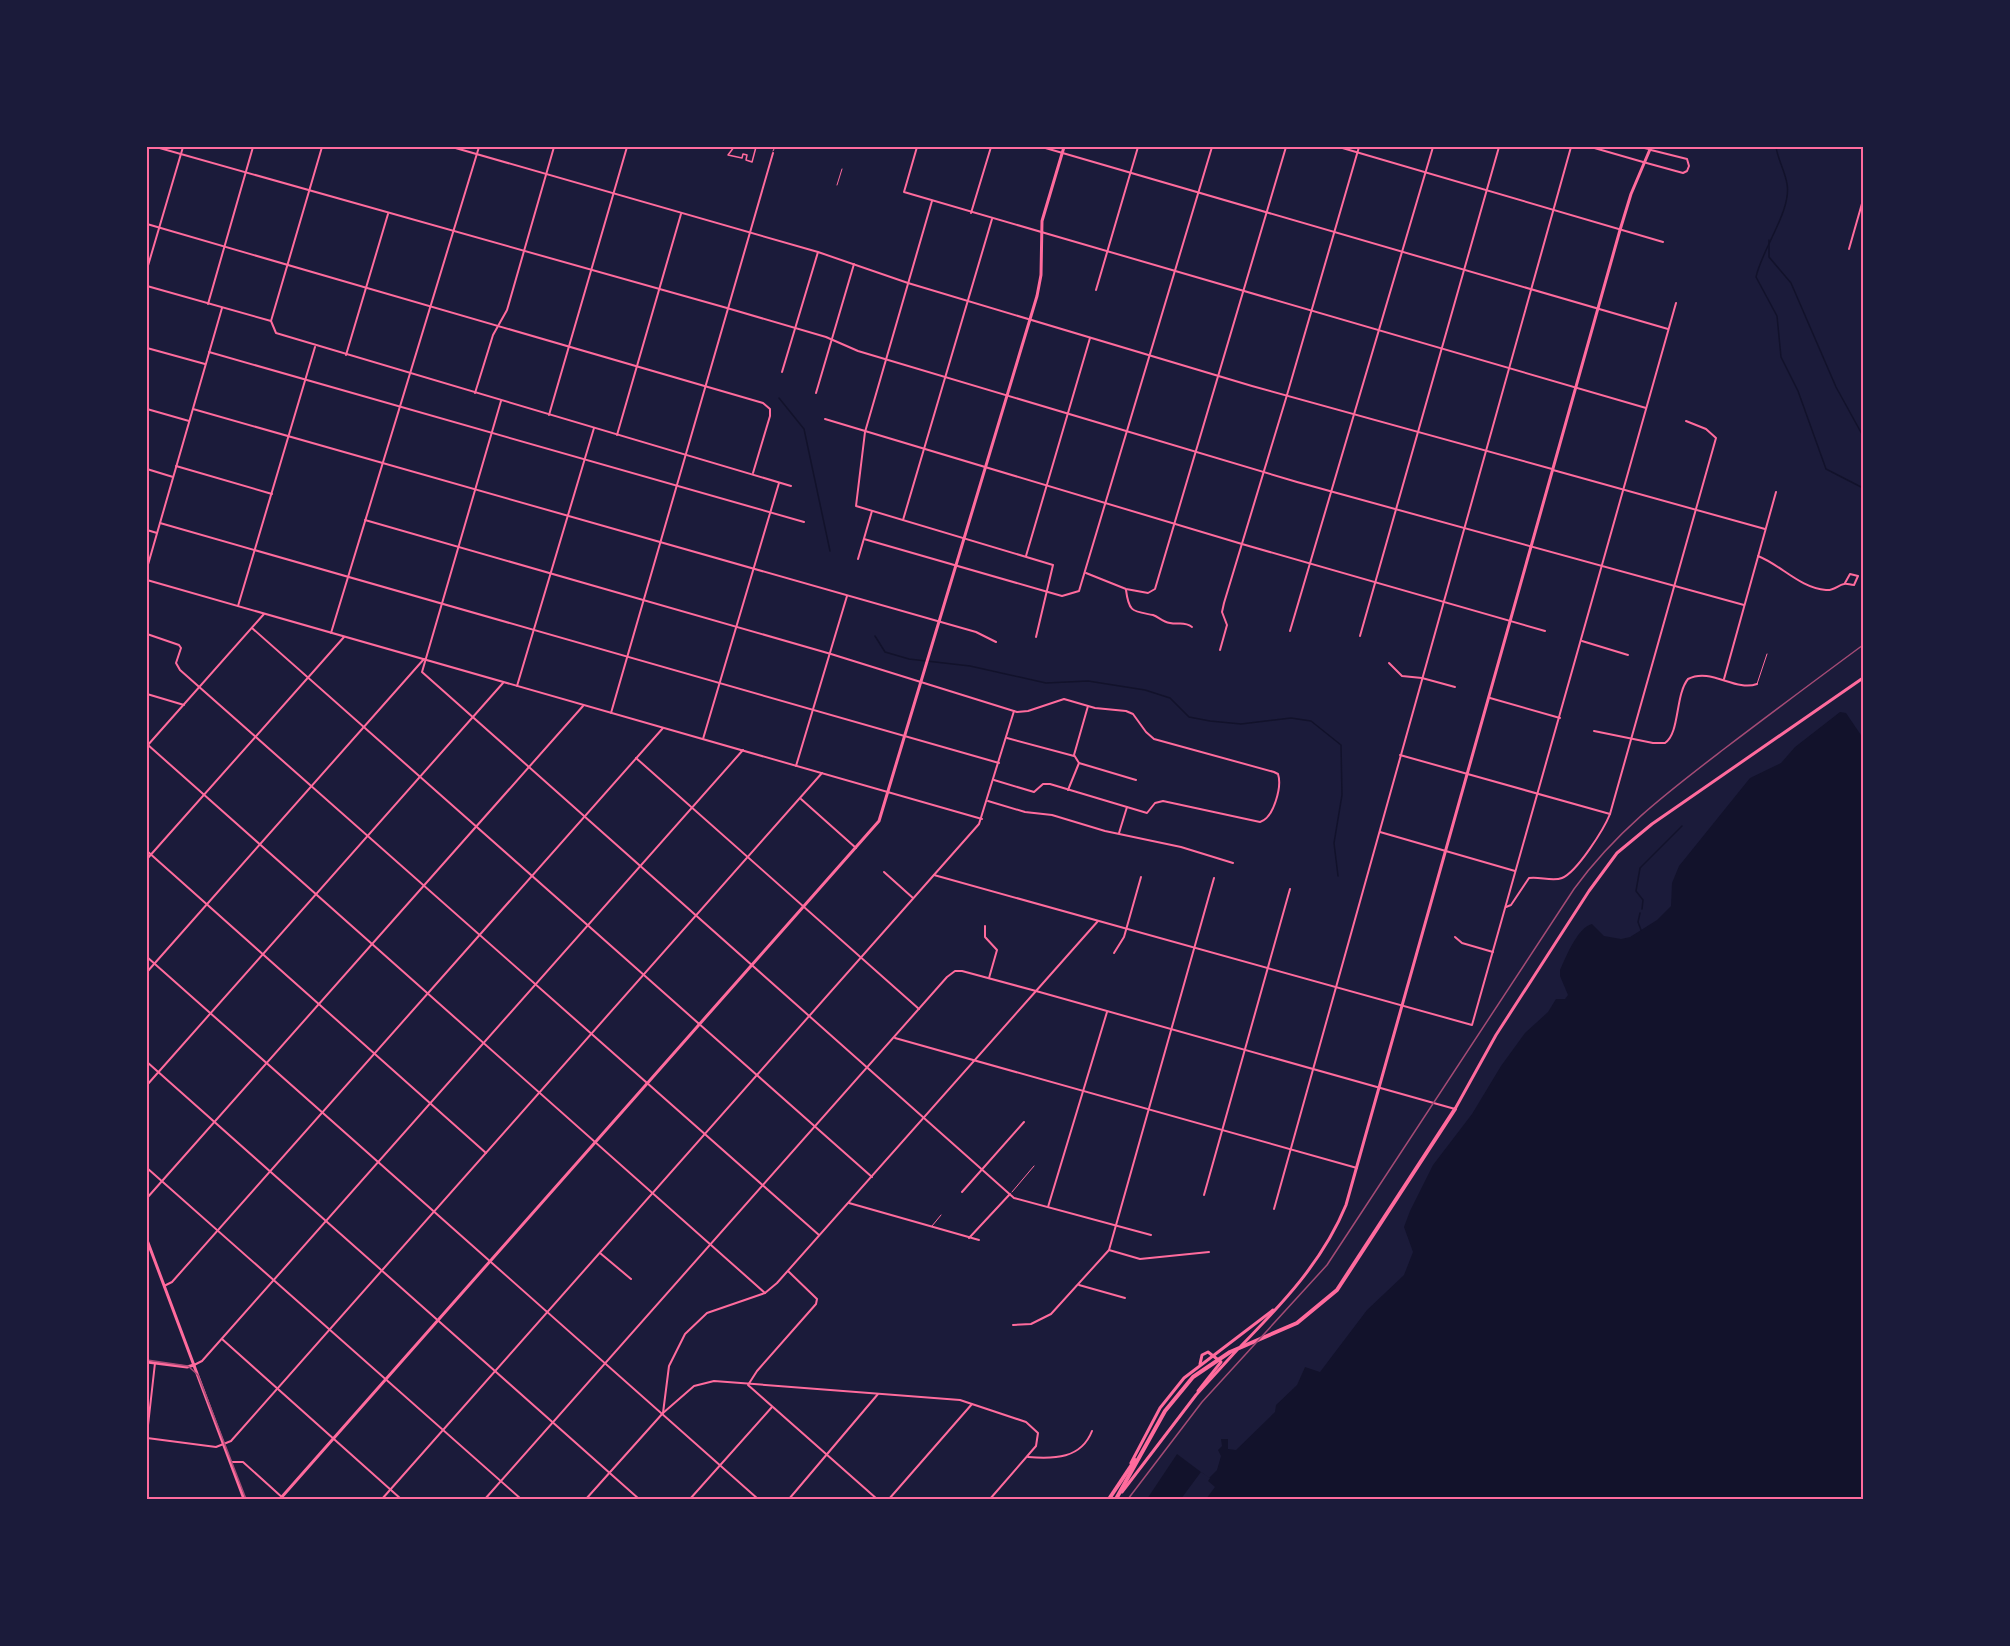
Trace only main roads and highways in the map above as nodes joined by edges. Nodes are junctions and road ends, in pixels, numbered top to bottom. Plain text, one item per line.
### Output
1 (1064, 147) edge
2 (1650, 148) edge
3 (1863, 678) edge
4 (1455, 1109) joint
5 (147, 1240) edge
6 (1277, 1308) junction
7 (1214, 1354) junction
8 (147, 1362) edge
9 (194, 1365) junction
10 (1196, 1395) junction
11 (1149, 1439) junction
12 (1123, 1478) junction
13 (282, 1498) edge
14 (1117, 1498) edge
15 (244, 1499) edge
16 (1109, 1499) edge

1 - 13 main road
2 - 6 main road
3 - 4 main road
4 - 11 highway
5 - 9 main road
6 - 7 main road
6 - 10 main road
7 - 10 main road
7 - 12 main road
8 - 9 main road
9 - 15 main road
10 - 14 main road
11 - 12 highway
11 - 14 highway
12 - 16 highway

